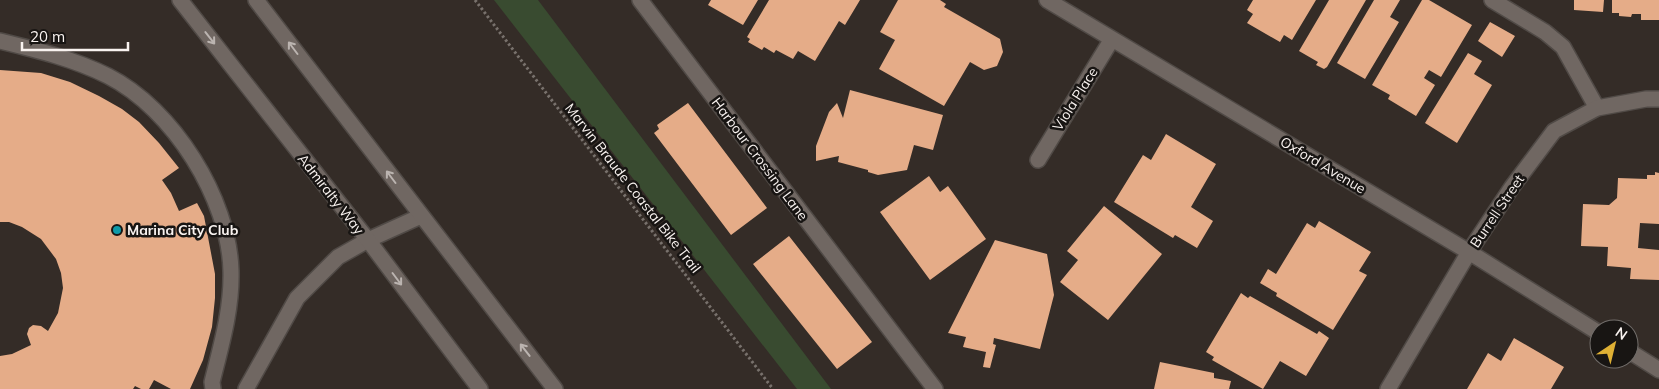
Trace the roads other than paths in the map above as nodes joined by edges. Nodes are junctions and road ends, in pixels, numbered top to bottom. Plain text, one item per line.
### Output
1 (180, 0) edge
2 (256, 0) edge
3 (640, 0) edge
4 (1047, 0) edge
5 (1492, 0) edge
6 (1112, 39) junction
7 (0, 41) edge
8 (1659, 99) edge
9 (1597, 108) junction
10 (1038, 160) dead end
11 (421, 216) junction
12 (368, 240) junction
13 (1469, 252) junction
14 (1589, 327) edge
15 (1639, 357) edge
16 (1659, 370) edge
17 (213, 389) edge
18 (246, 389) edge
19 (480, 389) edge
20 (555, 389) edge
21 (935, 389) edge
22 (1388, 389) edge

1 -> 12 street, Admiralty Way
11 -> 2 street
3 - 21 street, Harbour Crossing Lane
4 - 6 street, Oxford Avenue
5 - 9 street
6 - 10 street, Viola Place
6 - 13 street, Oxford Avenue
7 - 17 street
8 - 9 street, Burrell Street
9 - 13 street, Burrell Street
11 - 12 street
20 -> 11 street
12 - 18 street
12 -> 19 street, Admiralty Way
13 - 14 street, Oxford Avenue
13 - 22 street, Burrell Street
15 - 16 street

